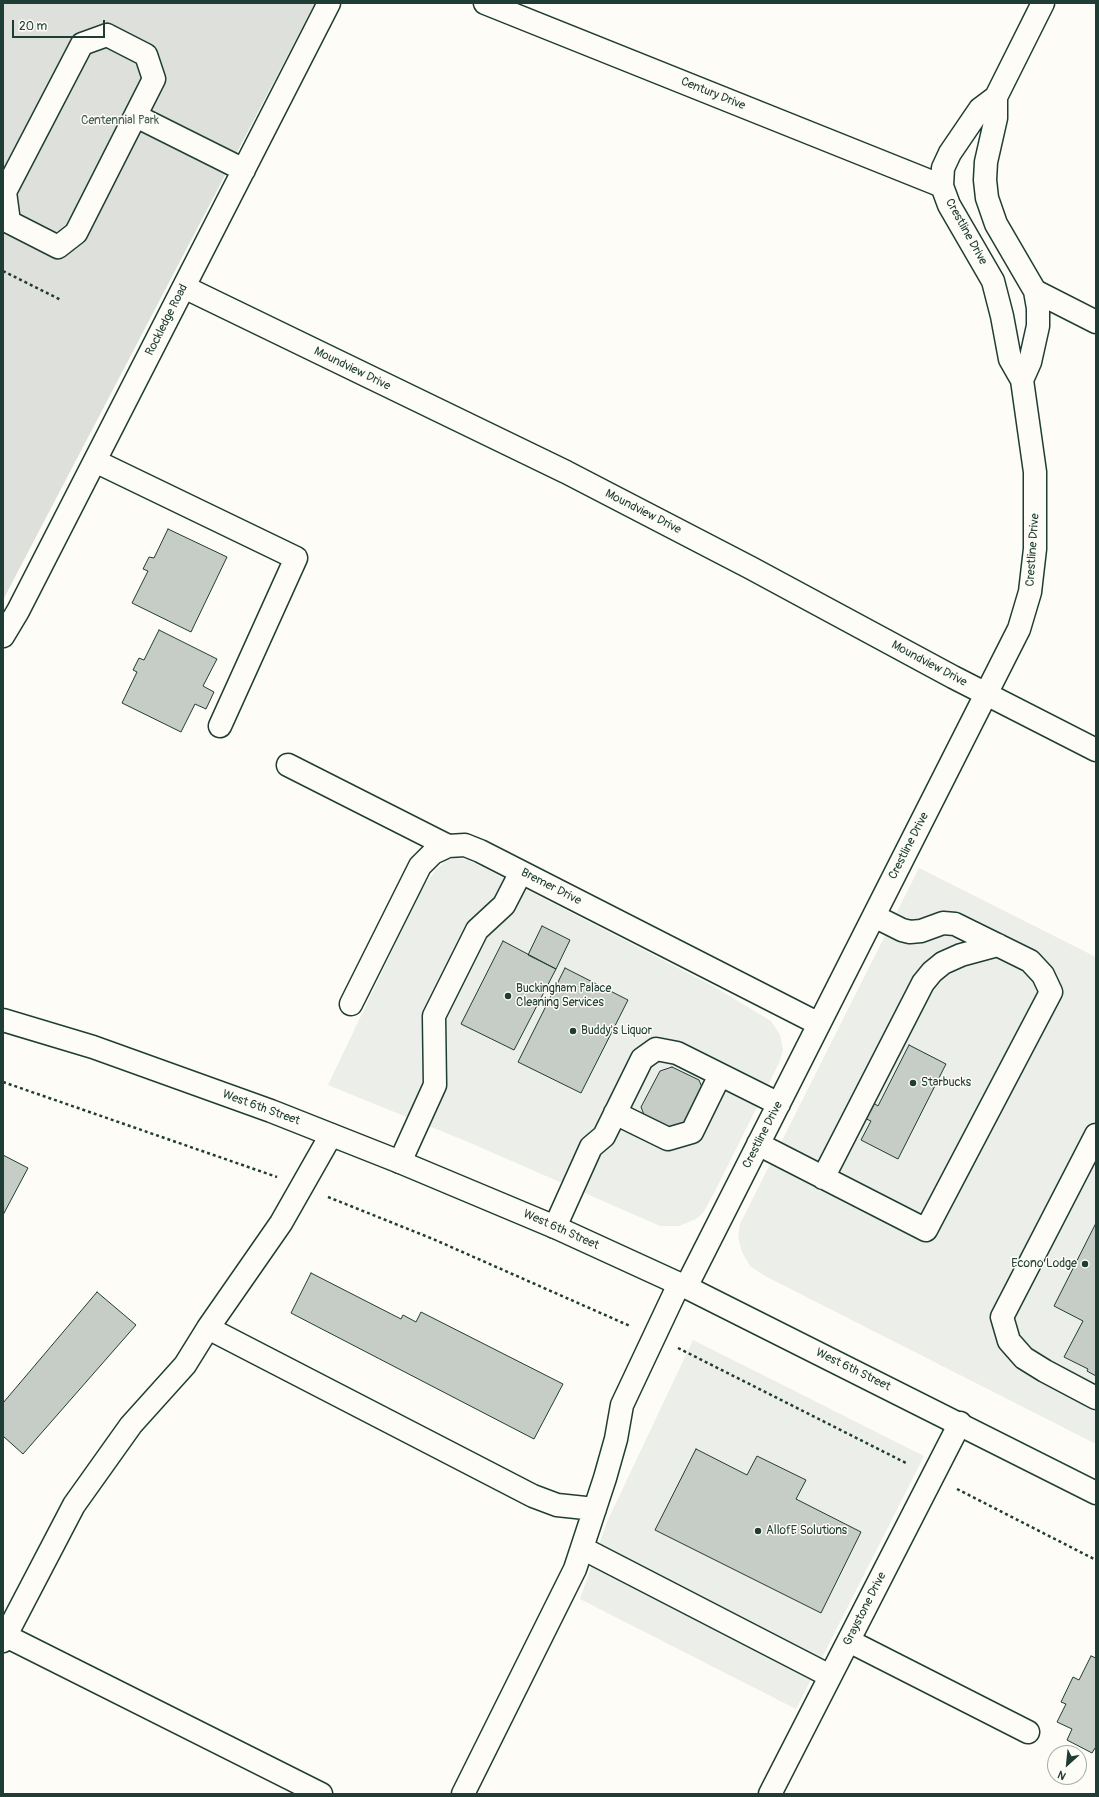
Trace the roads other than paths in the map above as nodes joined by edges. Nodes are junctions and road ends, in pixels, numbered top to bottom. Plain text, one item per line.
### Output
1 (329, 3) edge
2 (485, 3) edge
3 (1044, 3) edge
4 (996, 97) junction
5 (136, 116) junction
6 (244, 170) junction
7 (942, 186) junction
8 (184, 287) junction
9 (1035, 291) junction
10 (1096, 322) edge
11 (1022, 380) junction
12 (95, 461) junction
13 (3, 636) edge
14 (986, 694) junction
15 (220, 726) dead end
16 (1096, 750) edge
17 (288, 765) dead end
18 (448, 846) junction
19 (521, 872) junction
20 (874, 916) junction
21 (998, 945) junction
22 (352, 1004) dead end
23 (3, 1020) edge
24 (819, 1024) junction
25 (720, 1075) junction
26 (779, 1104) junction
27 (616, 1113) junction
28 (331, 1134) junction
29 (1096, 1134) edge
30 (758, 1144) junction
31 (400, 1162) junction
32 (824, 1178) junction
33 (555, 1227) junction
34 (682, 1285) junction
35 (208, 1328) junction
36 (1096, 1398) edge
37 (960, 1424) junction
38 (1096, 1493) edge
39 (595, 1509) junction
40 (582, 1548) junction
41 (4, 1638) edge
42 (849, 1640) junction
43 (830, 1676) junction
44 (1028, 1732) dead end
45 (321, 1794) edge
46 (463, 1794) edge
47 (770, 1794) edge

1 - 6 street, Rockledge Road
2 - 7 street, Century Drive
3 - 4 street, Crestline Drive
4 - 7 street, Crestline Drive
4 - 9 street, Crestline Drive
5 - 5 street
5 - 6 street
6 - 8 street, Rockledge Road
7 - 11 street, Crestline Drive
8 - 12 street, Rockledge Road
8 - 14 street, Moundview Drive
9 - 10 street
9 - 11 street, Crestline Drive
11 - 14 street, Crestline Drive
12 - 13 street, Rockledge Road
12 - 15 street
14 - 16 street, Moundview Drive
14 - 20 street, Crestline Drive
17 - 18 street
18 - 19 street, Bremer Drive
18 - 22 street, Bremer Drive
19 - 24 street, Bremer Drive
19 - 31 street
20 - 21 street
20 - 24 street, Crestline Drive
21 - 32 street
21 - 32 street
23 - 28 street, West 6th Street
24 - 26 street, Crestline Drive
25 - 26 street
25 - 27 street
25 - 27 street
26 - 30 street, Crestline Drive
27 - 33 street
28 - 31 street, West 6th Street
28 - 35 street
29 - 36 street
30 - 32 street
30 - 34 street, Crestline Drive
31 - 33 street, West 6th Street
33 - 34 street, West 6th Street
34 - 37 street, West 6th Street
34 - 39 street, Crestline Drive
35 - 39 street
35 - 41 street
37 - 38 street, West 6th Street
37 - 42 street, Graystone Drive
39 - 40 street, Crestline Drive
40 - 43 street
40 - 46 street, Crestline Drive
41 - 45 street
42 - 43 street, Graystone Drive
42 - 44 street
43 - 47 street, Graystone Drive

